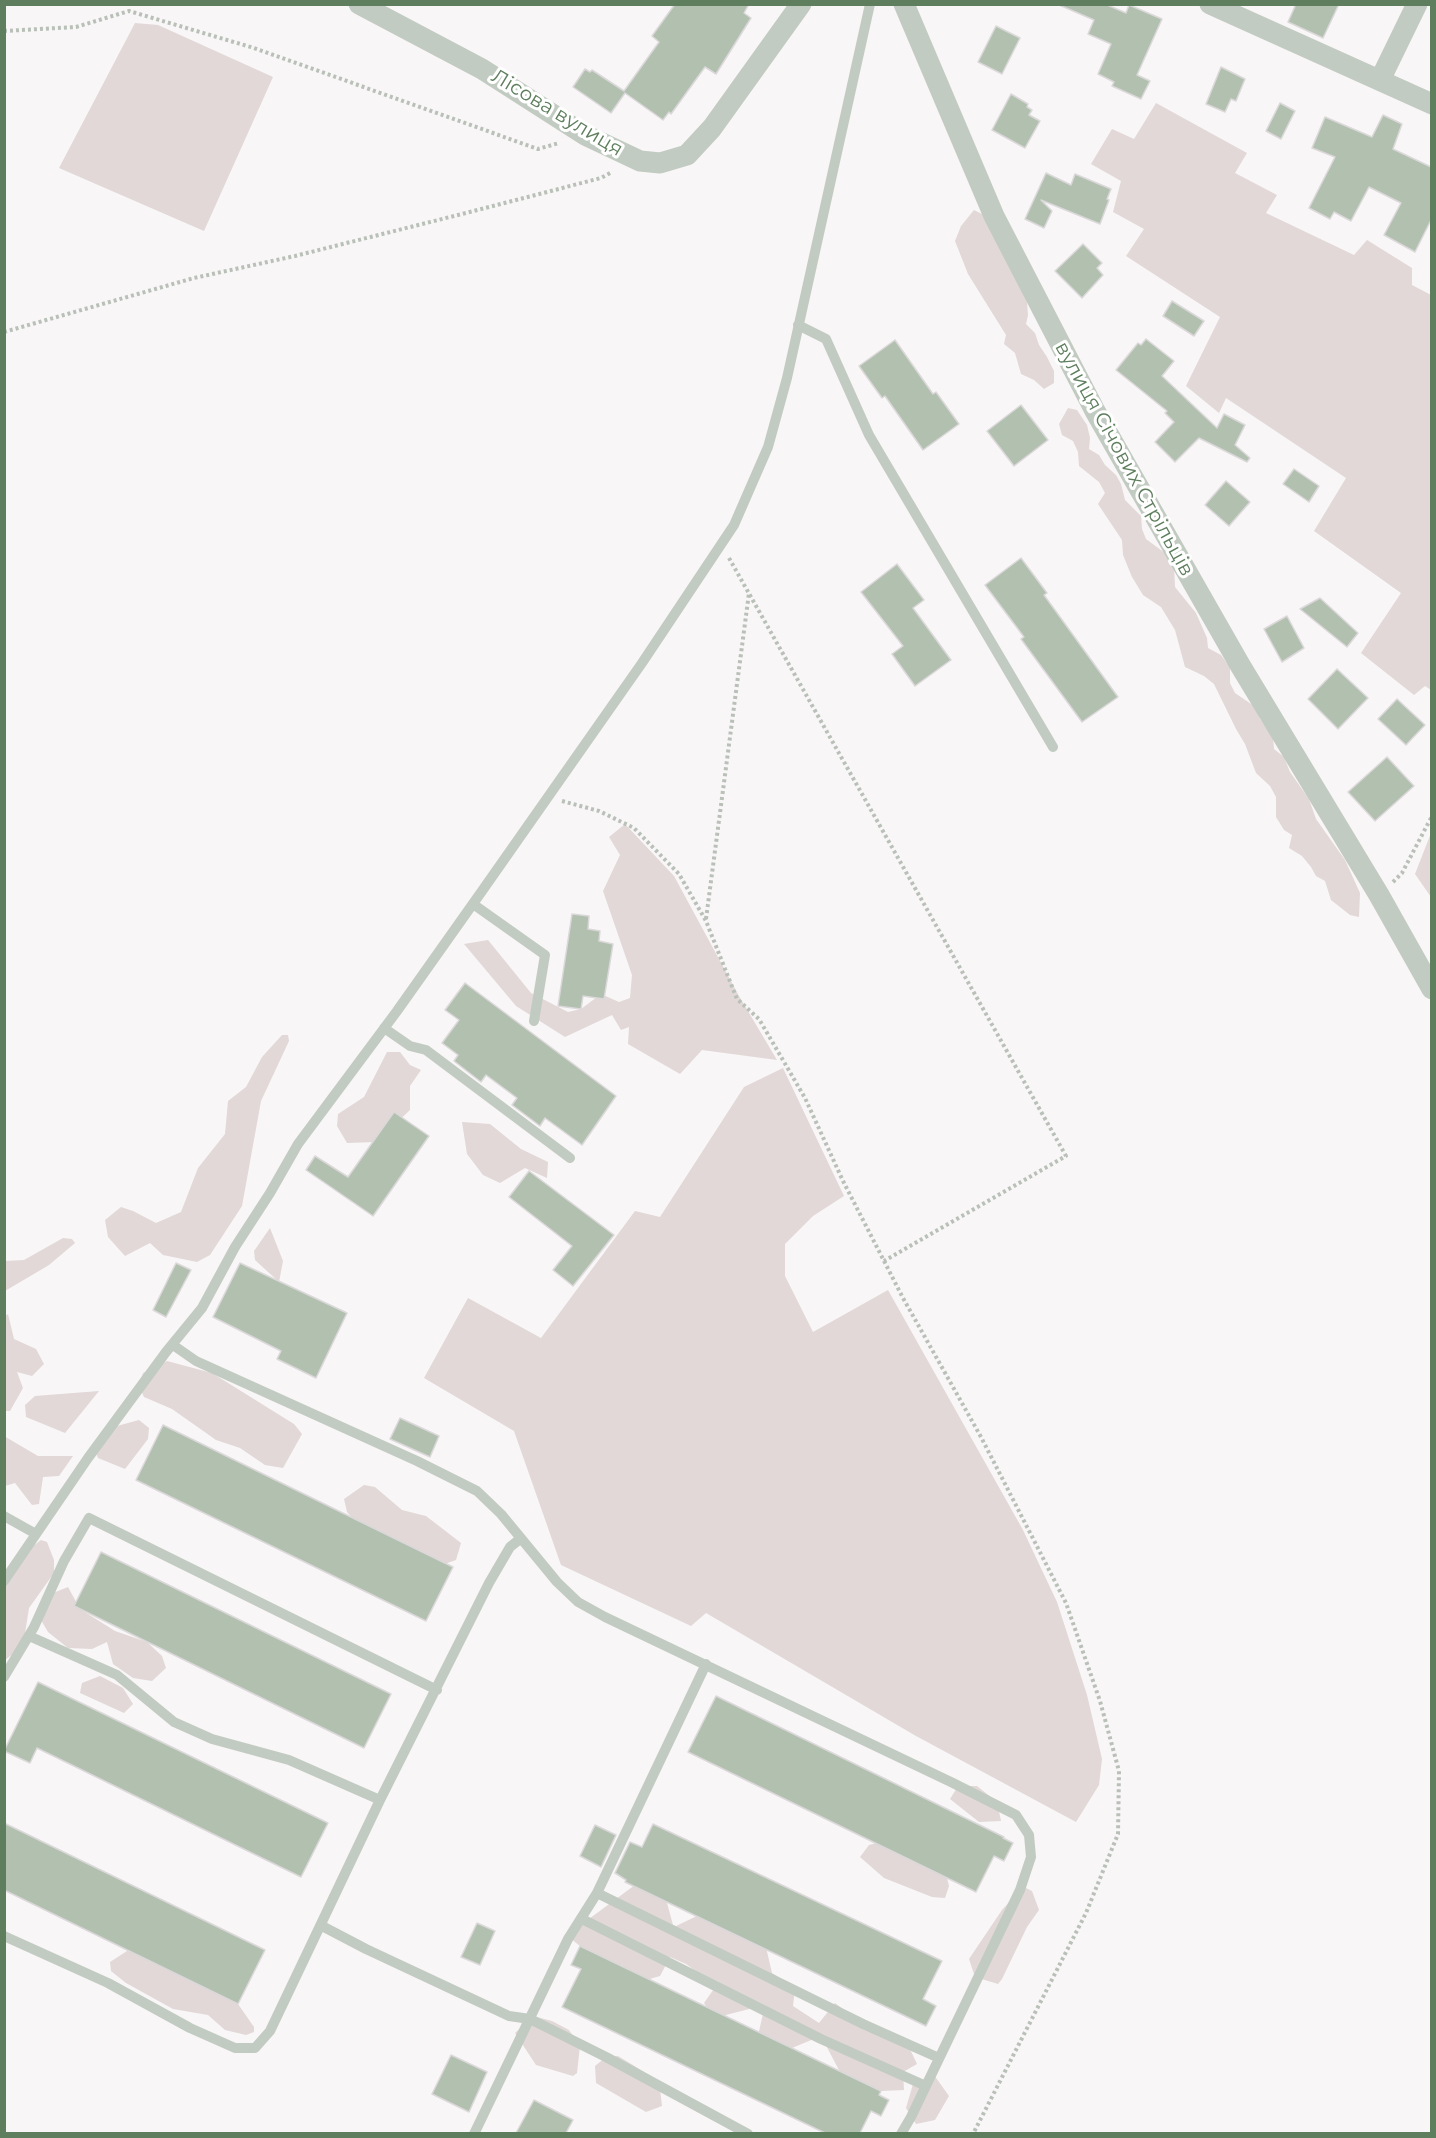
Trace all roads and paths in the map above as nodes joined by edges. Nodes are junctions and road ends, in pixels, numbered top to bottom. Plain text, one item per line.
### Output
1 (359, 4) edge
2 (801, 4) edge
3 (870, 4) edge
4 (904, 4) edge
5 (1210, 4) edge
6 (1417, 4) edge
7 (4, 31) edge
8 (1380, 81) junction
9 (1431, 104) edge
10 (585, 135) junction
11 (635, 159) junction
12 (798, 325) junction
13 (4, 332) edge
14 (721, 544) junction
15 (749, 592) junction
16 (1053, 747) dead end
17 (546, 797) junction
18 (1431, 816) edge
19 (1379, 894) junction
20 (473, 904) junction
21 (706, 921) junction
22 (1431, 989) edge
23 (534, 1022) dead end
24 (384, 1028) junction
25 (570, 1158) dead end
26 (884, 1261) junction
27 (173, 1345) junction
28 (4, 1516) edge
29 (36, 1534) junction
30 (520, 1539) junction
31 (6, 1574) edge
32 (29, 1636) junction
33 (706, 1664) junction
34 (4, 1677) edge
35 (437, 1690) junction
36 (380, 1800) junction
37 (597, 1893) junction
38 (582, 1919) junction
39 (321, 1926) junction
40 (4, 1936) edge
41 (530, 2019) junction
42 (939, 2058) junction
43 (926, 2086) junction
44 (474, 2133) edge
45 (748, 2133) edge
46 (901, 2133) edge
47 (974, 2133) edge

1 - 10 street, Лісова вулиця
2 - 11 street, Лісова вулиця
3 - 12 lane
4 - 19 street, вулиця Січових Стрільців
5 - 8 street
6 - 8 street
7 - 10 path
8 - 9 street
10 - 11 street, Лісова вулиця
11 - 13 path
12 - 14 lane
12 - 16 lane
14 - 15 path
14 - 17 lane
15 - 21 path
15 - 26 path
17 - 20 lane
17 - 21 path
18 - 19 path
19 - 22 street, вулиця Січових Стрільців
20 - 23 lane
20 - 24 lane
21 - 26 path
24 - 25 lane
24 - 27 lane
26 - 47 path
27 - 29 lane
27 - 30 lane
28 - 29 lane
29 - 31 lane
30 - 33 lane
30 - 35 lane
32 - 34 lane
32 - 35 lane
32 - 36 lane
33 - 37 lane
33 - 42 lane
35 - 36 lane
36 - 39 lane
37 - 38 lane
37 - 42 lane
38 - 41 lane
38 - 43 lane
39 - 40 lane
39 - 41 lane
41 - 44 lane
41 - 45 lane
42 - 43 lane
43 - 46 lane

